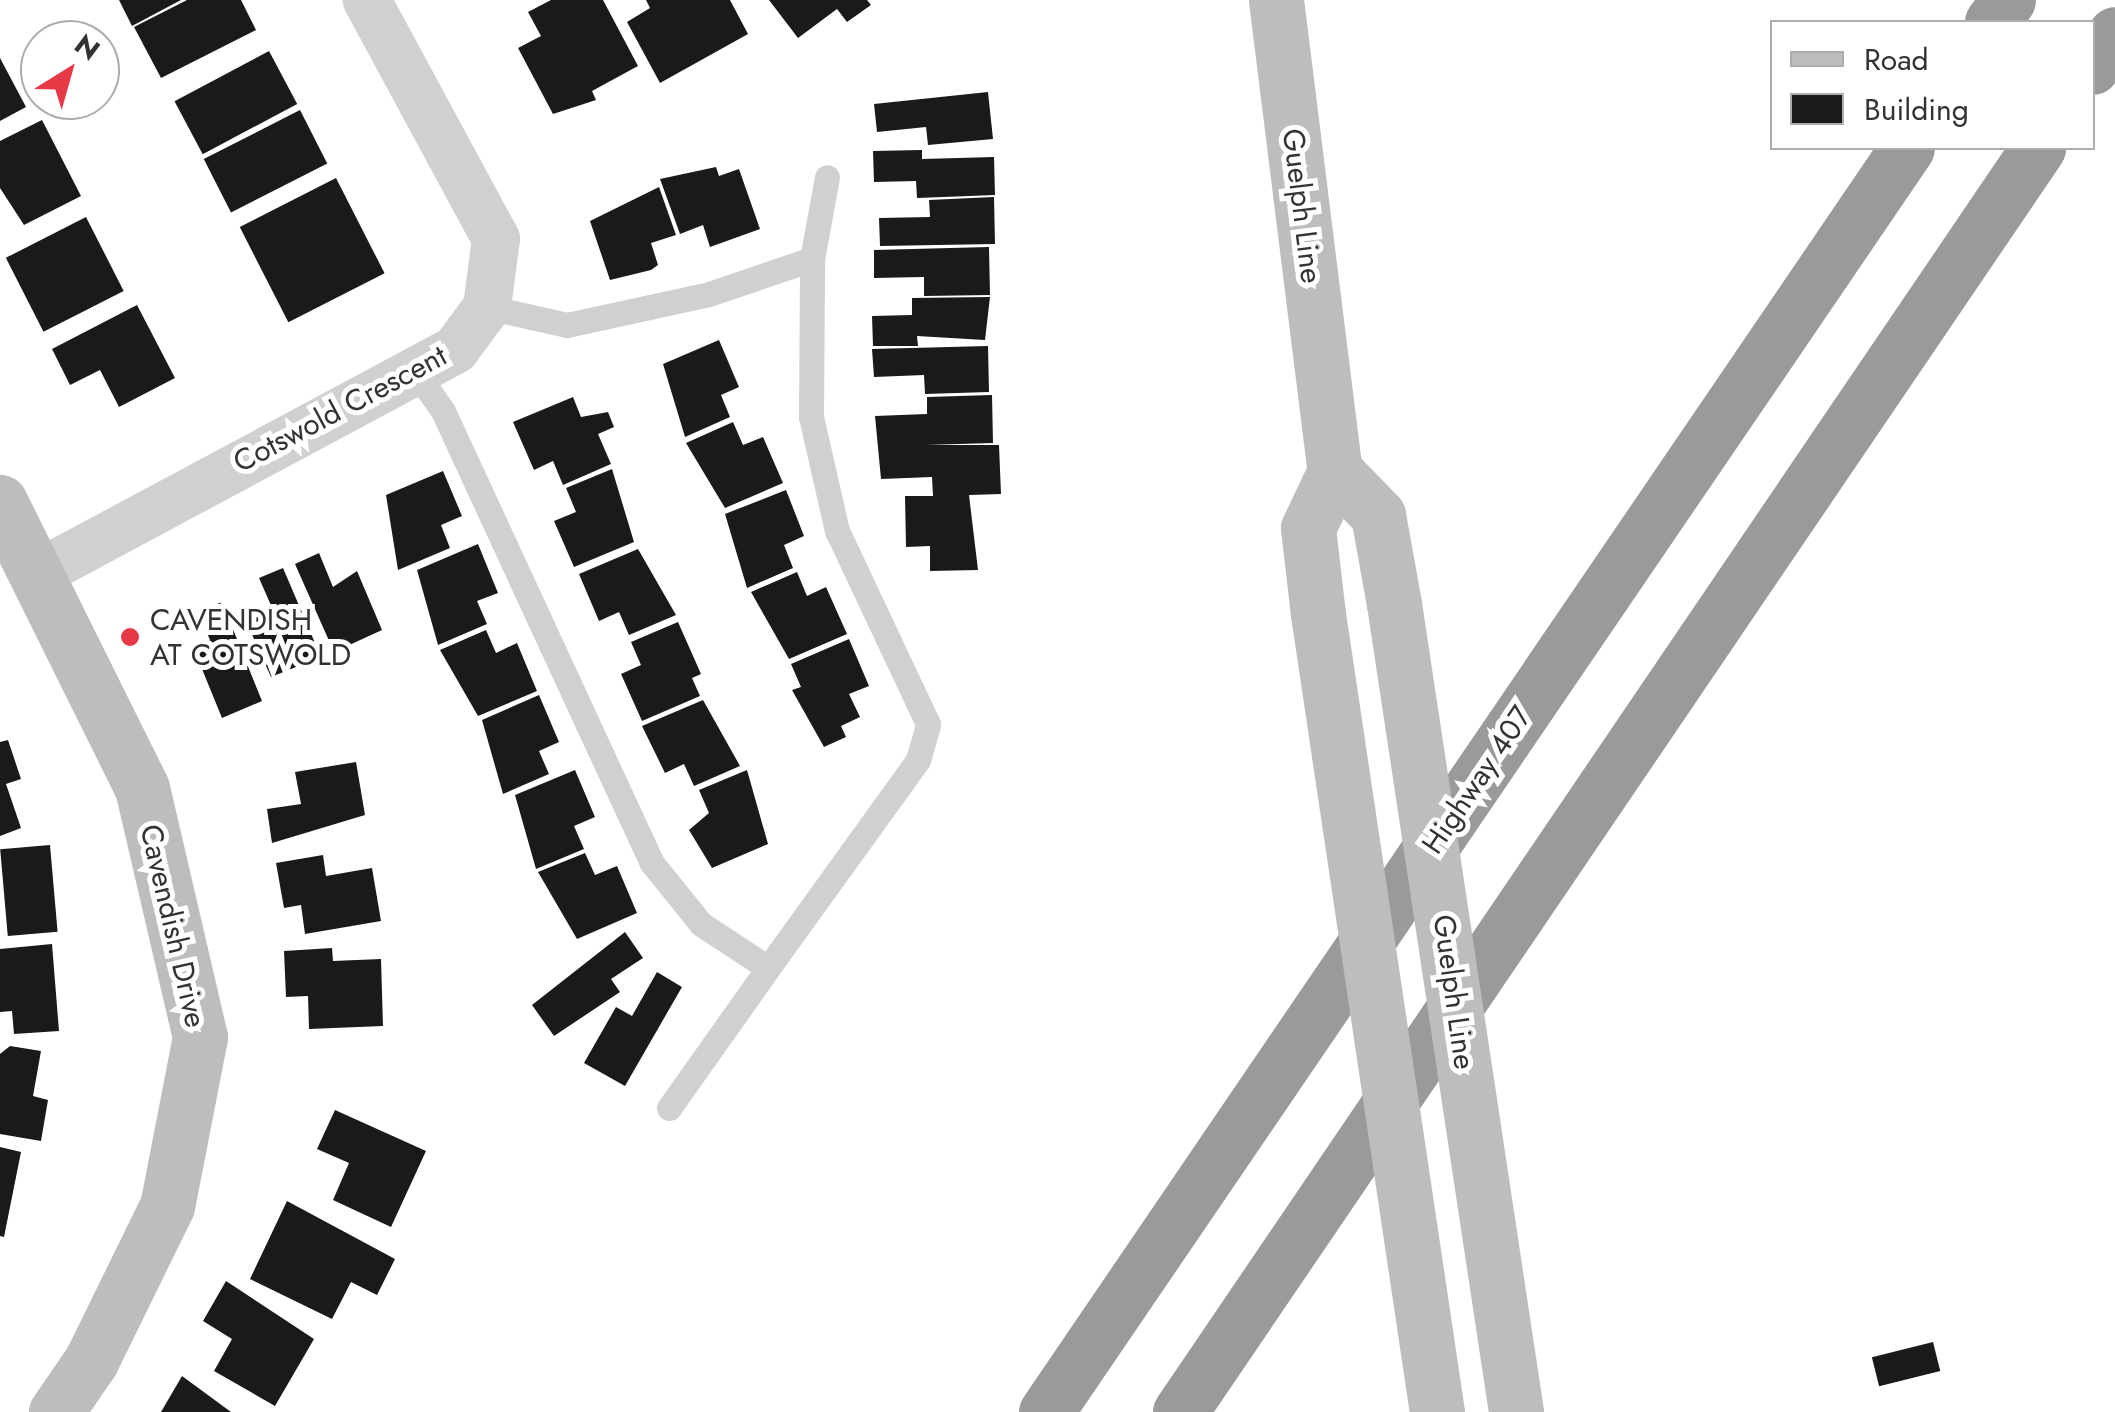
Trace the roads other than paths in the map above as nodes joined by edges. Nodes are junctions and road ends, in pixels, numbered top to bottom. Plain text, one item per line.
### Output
1 (367, 0) edge
2 (1276, 0) edge
3 (2115, 34) edge
4 (2095, 63) edge
5 (1906, 150) edge
6 (2037, 150) edge
7 (827, 176) dead end
8 (812, 259) junction
9 (487, 307) junction
10 (415, 371) junction
11 (1335, 471) junction
12 (0, 502) edge
13 (39, 573) junction
14 (768, 968) junction
15 (669, 1108) dead end
16 (56, 1412) edge
17 (1046, 1412) edge
18 (1180, 1412) edge
19 (1437, 1412) edge
20 (1516, 1412) edge

1 - 9 street, Cotswold Crescent
2 - 11 main road, Guelph Line
3 - 4 highway
5 - 17 highway, Highway 407
6 - 18 highway
7 - 8 lane
8 - 9 lane
8 - 14 lane
9 - 10 street, Cotswold Crescent
10 - 13 street, Cotswold Crescent
10 - 14 lane
11 - 19 main road, bridge
11 - 20 main road, Guelph Line, bridge
12 - 13 main road, Cavendish Drive
13 - 16 main road, Cavendish Drive
14 - 15 lane

